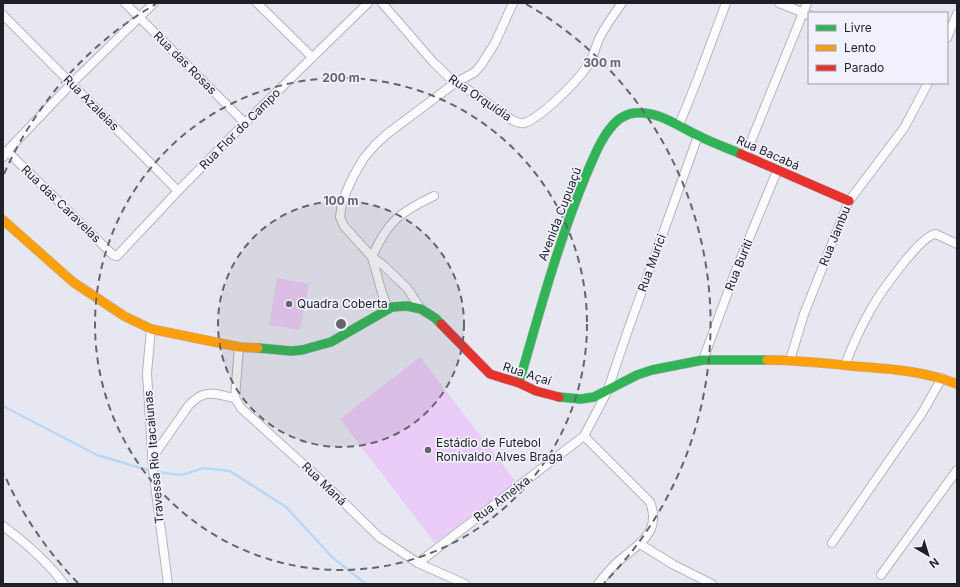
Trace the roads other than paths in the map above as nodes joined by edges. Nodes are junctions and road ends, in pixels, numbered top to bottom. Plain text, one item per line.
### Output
1 (125, 3) edge
2 (154, 3) edge
3 (257, 3) edge
4 (368, 3) edge
5 (382, 3) edge
6 (512, 3) edge
7 (622, 3) edge
8 (726, 3) edge
9 (779, 3) edge
10 (807, 3) edge
11 (806, 14) edge
12 (957, 14) edge
13 (3, 15) edge
14 (140, 18) junction
15 (948, 36) edge
16 (312, 57) junction
17 (72, 83) junction
18 (455, 83) junction
19 (927, 84) edge
20 (245, 123) junction
21 (678, 125) junction
22 (698, 136) junction
23 (5, 154) edge
24 (745, 156) junction
25 (778, 170) junction
26 (178, 191) junction
27 (434, 196) dead end
28 (849, 201) junction
29 (3, 220) edge
30 (957, 244) edge
31 (115, 257) joint
32 (372, 257) junction
33 (388, 309) junction
34 (421, 309) junction
35 (151, 329) junction
36 (239, 347) junction
37 (703, 360) junction
38 (790, 360) junction
39 (845, 365) junction
40 (942, 378) junction
41 (519, 383) junction
42 (957, 384) edge
43 (607, 392) junction
44 (235, 398) junction
45 (584, 436) junction
46 (152, 458) junction
47 (957, 470) edge
48 (3, 526) edge
49 (832, 543) dead end
50 (640, 544) junction
51 (418, 563) junction
52 (881, 575) dead end
53 (64, 584) edge
54 (168, 584) edge
55 (465, 584) edge
56 (598, 584) edge
57 (712, 584) edge

1 - 14 street, Rua das Rosas
2 - 14 street
3 - 16 street
4 - 16 street, Rua Flor do Campo
5 - 18 street, Rua Orquídia
6 - 18 street
7 - 18 street, Rua Orquídia
8 - 21 street
9 - 11 street
10 - 11 street
11 - 24 street
12 - 15 street
13 - 17 street, Rua Azaleias
14 - 17 street
14 - 20 street, Rua das Rosas
16 - 20 street, Rua Flor do Campo
17 - 23 street
17 - 26 street, Rua Azaleias
18 - 32 street
19 - 28 street, Rua Jambu
20 - 26 street, Rua Flor do Campo
21 - 22 street, Rua Bacabá
21 - 41 street, Avenida Cupuaçú
22 - 24 street, Rua Bacabá
22 - 43 street, Rua Murici
23 - 31 street, Rua das Caravelas
24 - 25 street, Rua Bacabá
25 - 28 street, Rua Bacabá
25 - 37 street, Rua Buriti
26 - 31 street, Rua Flor do Campo
27 - 32 street
28 - 38 street, Rua Jambu
29 - 35 street
30 - 39 street
32 - 33 street
32 - 34 street
33 - 34 street, Rua Açaí
33 - 36 street, Rua Açaí
34 - 41 street, Rua Açaí
35 - 36 street
35 - 46 street, Travessa Rio Itacaiunas
36 - 44 street
37 - 38 street, Rua Açaí
37 - 43 street, Rua Açaí
38 - 39 street, Rua Açaí
39 - 40 street, Rua Açaí
40 - 42 street, Rua Açaí
40 - 49 street
41 - 43 street, Rua Açaí
43 - 45 street, Rua Ameixa
44 - 46 street
44 - 51 street, Rua Maná
45 - 50 street
45 - 51 street, Rua Ameixa
46 - 54 street, Travessa Rio Itacaiunas
47 - 52 street
48 - 53 street
50 - 56 street
50 - 57 street
51 - 55 street, Rua Maná

